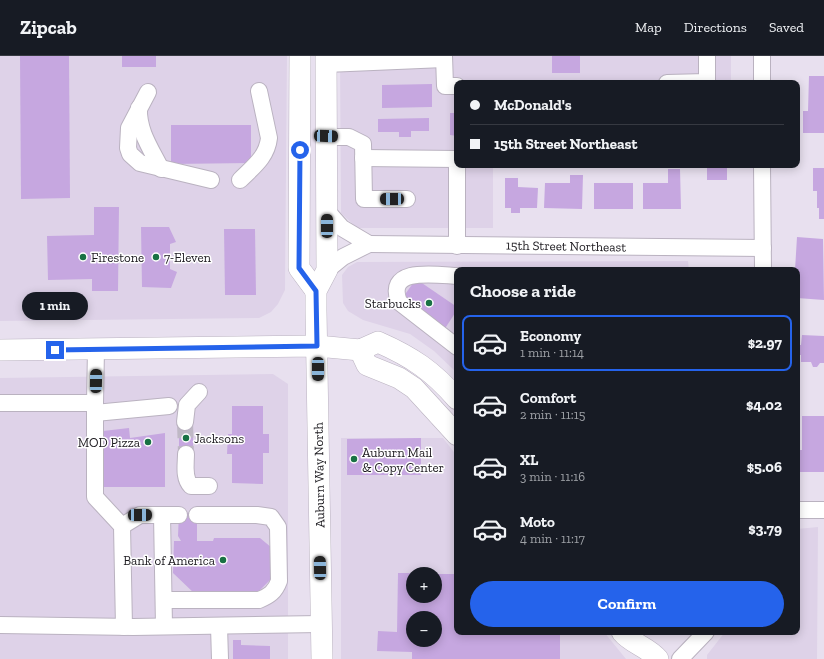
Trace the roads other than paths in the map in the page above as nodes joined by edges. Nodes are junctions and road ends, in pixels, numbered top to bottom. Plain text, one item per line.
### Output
1 (300, 56) edge
2 (707, 56) edge
3 (762, 56) edge
4 (444, 58) edge
5 (326, 60) edge
6 (707, 80) edge
7 (762, 80) edge
8 (454, 86) edge
9 (259, 91) dead end
10 (148, 92) dead end
11 (326, 136) junction
12 (363, 158) junction
13 (454, 159) edge
14 (457, 168) edge
15 (762, 168) edge
16 (211, 180) dead end
17 (240, 180) dead end
18 (407, 199) dead end
19 (327, 212) junction
20 (369, 244) junction
21 (457, 246) junction
22 (763, 248) junction
23 (763, 267) edge
24 (327, 270) junction
25 (454, 276) edge
26 (316, 291) junction
27 (317, 346) junction
28 (454, 346) edge
29 (96, 349) junction
30 (0, 350) edge
31 (360, 350) junction
32 (199, 392) dead end
33 (454, 396) edge
34 (0, 403) edge
35 (169, 406) dead end
36 (95, 408) junction
37 (185, 422) tunnel mouth
38 (454, 432) edge
39 (186, 454) tunnel mouth
40 (209, 486) dead end
41 (800, 510) edge
42 (824, 510) edge
43 (162, 515) junction
44 (178, 515) dead end
45 (197, 515) dead end
46 (122, 526) junction
47 (164, 600) junction
48 (321, 624) junction
49 (0, 625) edge
50 (164, 626) junction
51 (219, 626) junction
52 (124, 627) junction
53 (624, 635) edge
54 (703, 635) edge
55 (653, 647) edge
56 (220, 659) edge
57 (322, 659) edge
58 (680, 659) edge

1 - 26 main road
2 - 6 street
3 - 7 street
4 - 5 street
4 - 8 street
5 - 11 main road, Auburn Way North
9 - 17 street
10 - 16 street
11 - 12 street
11 - 19 main road, Auburn Way North
12 - 13 street
12 - 18 street
14 - 21 street
15 - 22 street
19 - 20 street, 15th Street Northeast
19 - 24 main road, Auburn Way North
20 - 21 street, 15th Street Northeast
20 - 24 street, 15th Street Northeast
21 - 22 street, 15th Street Northeast
22 - 23 street
24 - 26 main road, Auburn Way North
25 - 28 street
26 - 27 main road, Auburn Way North
27 - 29 main road
27 - 31 main road
27 - 48 main road, Auburn Way North
29 - 30 main road
29 - 36 street
31 - 33 main road
31 - 38 main road
32 - 37 street
34 - 36 street
35 - 36 street
36 - 46 street
39 - 40 street
41 - 42 street
43 - 44 street
43 - 46 street
43 - 47 street
45 - 47 street
46 - 52 street
47 - 50 street
48 - 51 street
48 - 57 main road, Auburn Way North
49 - 52 street
50 - 51 street
50 - 52 street
51 - 56 street
53 - 55 main road
54 - 58 street

